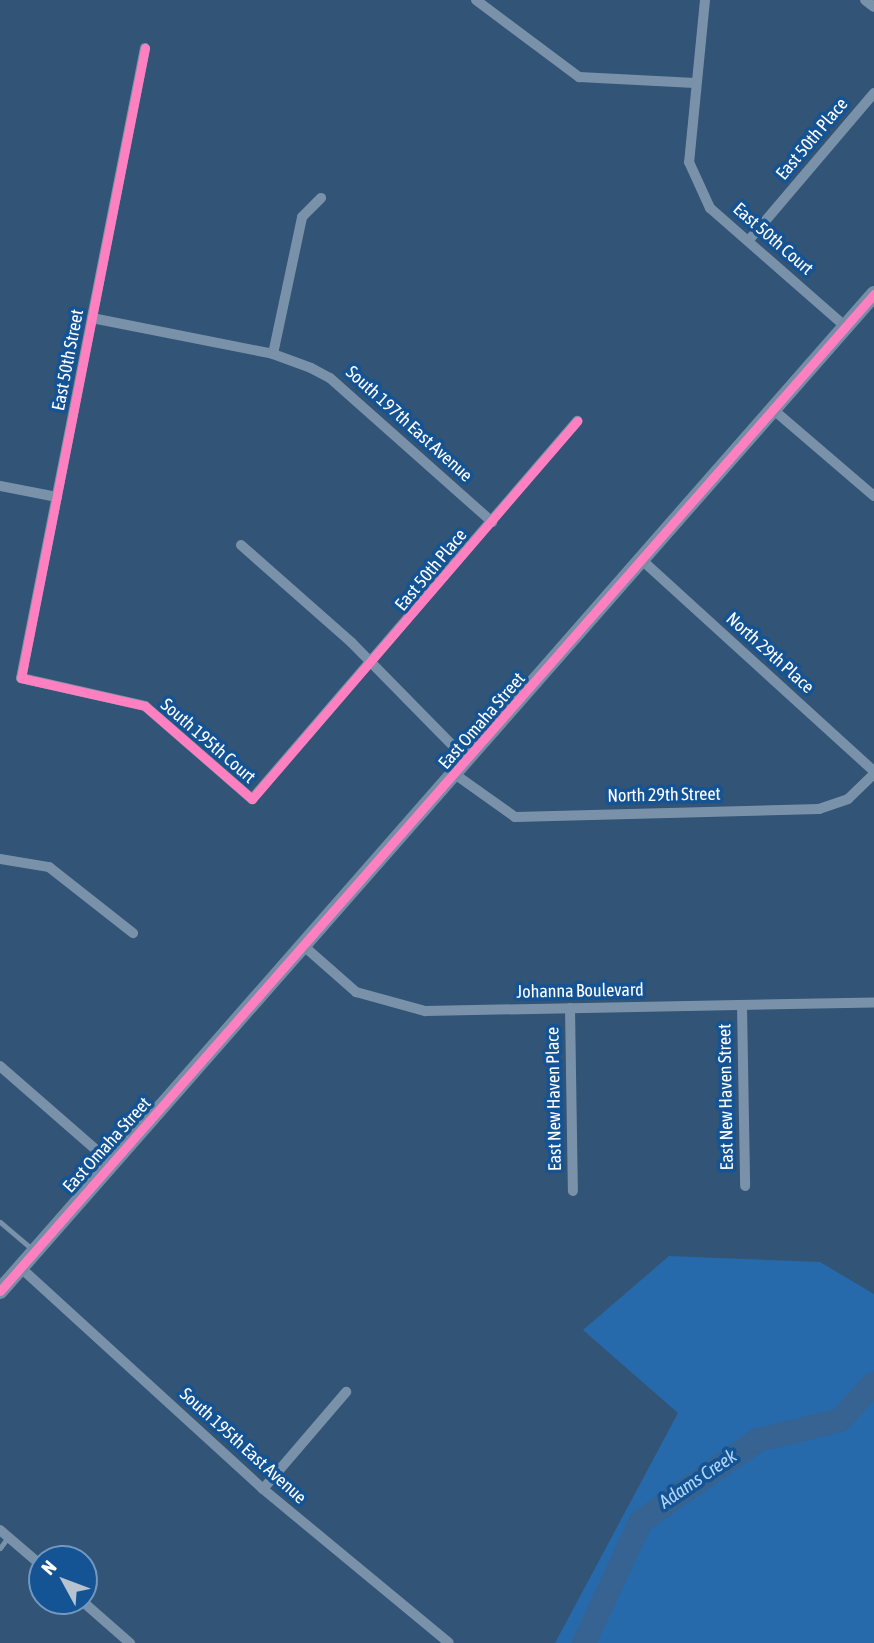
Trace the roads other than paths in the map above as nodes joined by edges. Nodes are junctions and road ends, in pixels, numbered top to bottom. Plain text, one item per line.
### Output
1 (476, 0) edge
2 (705, 0) edge
3 (865, 0) edge
4 (874, 7) edge
5 (145, 48) dead end
6 (695, 83) junction
7 (874, 93) edge
8 (321, 198) dead end
9 (749, 240) junction
10 (874, 294) edge
11 (92, 317) junction
12 (846, 327) junction
13 (273, 354) junction
14 (776, 412) junction
15 (577, 421) dead end
16 (0, 486) edge
17 (874, 496) edge
18 (57, 497) junction
19 (492, 522) junction
20 (241, 545) dead end
21 (644, 562) junction
22 (372, 665) junction
23 (21, 678) joint
24 (467, 760) junction
25 (874, 772) edge
26 (456, 775) junction
27 (252, 799) joint
28 (0, 859) edge
29 (133, 933) dead end
30 (306, 948) junction
31 (874, 1002) edge
32 (742, 1006) junction
33 (570, 1008) junction
34 (0, 1066) edge
35 (111, 1163) junction
36 (745, 1186) dead end
37 (573, 1191) dead end
38 (0, 1222) edge
39 (35, 1251) junction
40 (21, 1268) junction
41 (0, 1291) edge
42 (346, 1392) dead end
43 (263, 1489) junction
44 (4, 1534) edge
45 (0, 1548) edge
46 (28, 1554) edge
47 (98, 1615) edge
48 (130, 1643) edge
49 (449, 1643) edge

1 - 6 street
2 - 6 street, East 50th Court
3 - 4 street
5 - 11 street, East 50th Street
6 - 9 street, East 50th Court
7 - 9 street, East 50th Place
8 - 13 street
9 - 12 street, East 50th Court
10 - 12 street, East Omaha Street
11 - 13 street, South 197th East Avenue
11 - 18 street, East 50th Street
12 - 14 street, East Omaha Street
13 - 19 street, South 197th East Avenue
14 - 17 street
14 - 21 street, East Omaha Street
15 - 19 street, East 50th Place
16 - 18 street
18 - 23 street, East 50th Street
19 - 22 street, East 50th Place
20 - 22 street
21 - 24 street, East Omaha Street
21 - 25 street, North 29th Place
22 - 24 street
22 - 27 street, East 50th Place
23 - 27 street, South 195th Court
24 - 26 street, East Omaha Street
25 - 26 street, North 29th Street
26 - 30 street, East Omaha Street
28 - 29 street
30 - 33 street, Johanna Boulevard
30 - 35 street, East Omaha Street
31 - 32 street, Johanna Boulevard
32 - 33 street, Johanna Boulevard
32 - 36 street, East New Haven Street
33 - 37 street, East New Haven Place
34 - 35 street
35 - 39 street, East Omaha Street
38 - 39 lane
39 - 40 street, East Omaha Street
40 - 41 street, East Omaha Street
40 - 43 street, South 195th East Avenue
42 - 43 street
43 - 49 street, South 195th East Avenue
44 - 45 lane
44 - 46 street
47 - 48 street

